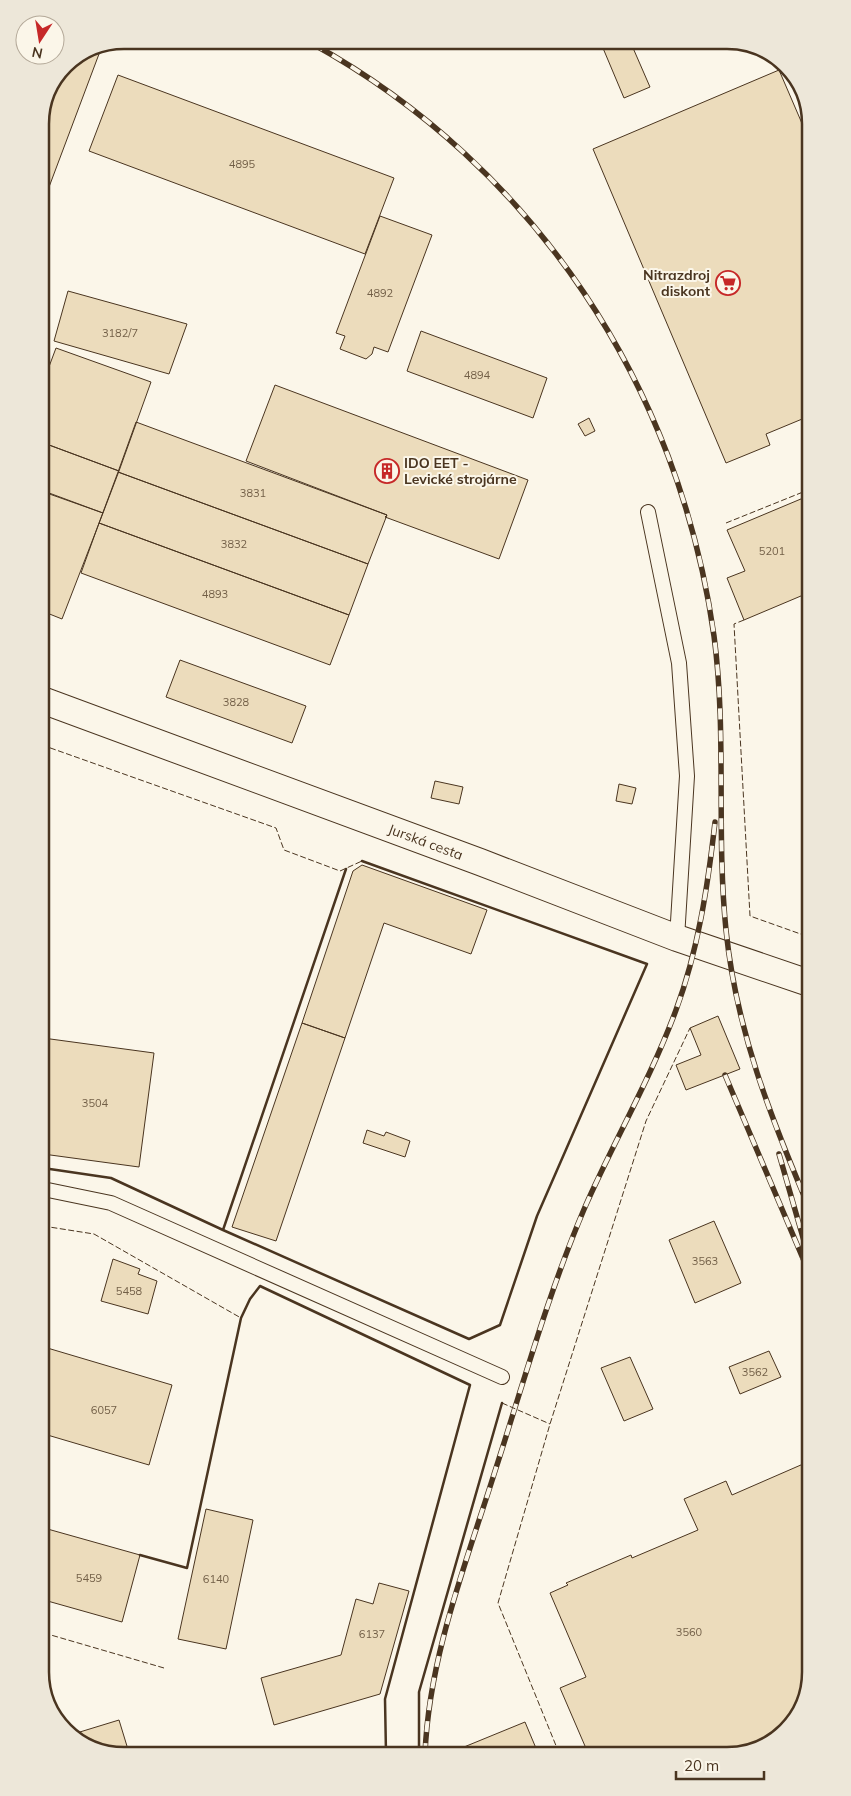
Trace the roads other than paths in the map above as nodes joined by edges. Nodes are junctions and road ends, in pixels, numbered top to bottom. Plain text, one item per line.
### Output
1 (648, 512) dead end
2 (49, 703) edge
3 (677, 938) junction
4 (802, 981) edge
5 (49, 1191) edge
6 (502, 1377) dead end

1 - 3 lane
2 - 3 street, Jurská cesta
3 - 4 street, Jurská cesta
5 - 6 lane

